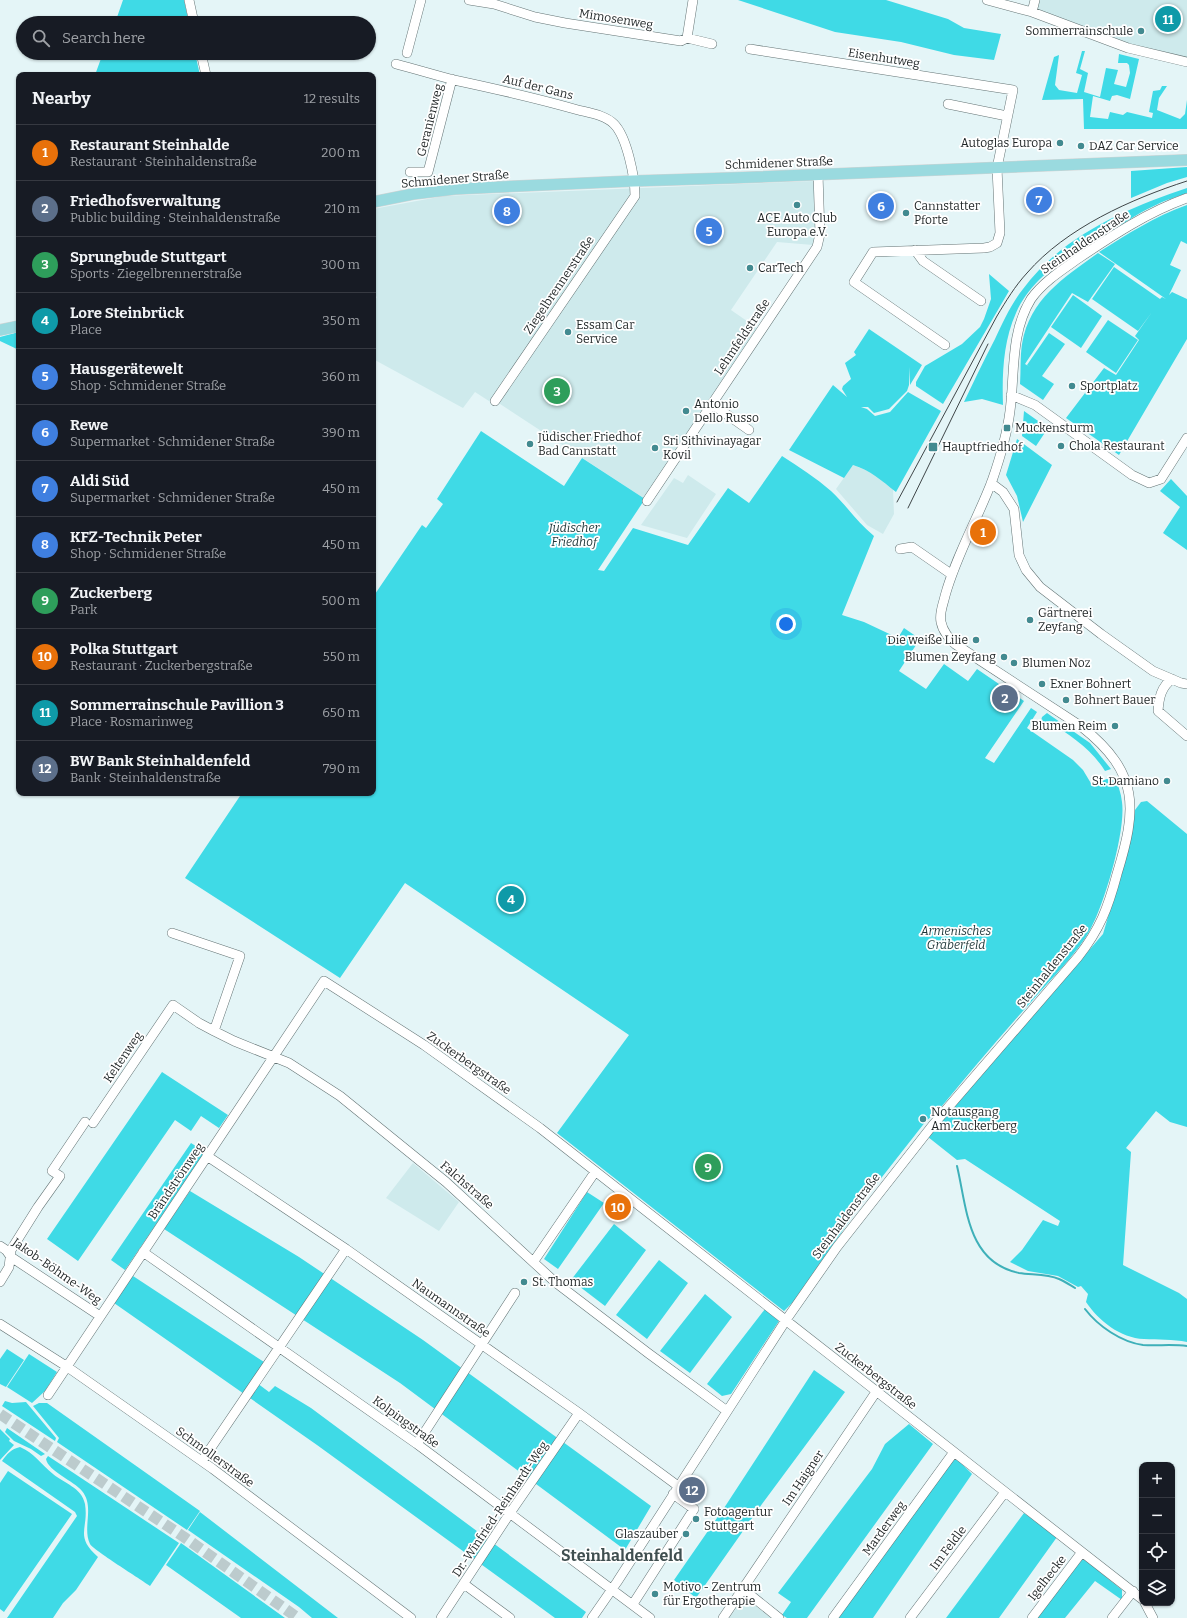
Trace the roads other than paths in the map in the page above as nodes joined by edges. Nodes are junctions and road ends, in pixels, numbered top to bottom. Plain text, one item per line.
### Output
1 (189, 0) edge
2 (420, 0) edge
3 (469, 0) edge
4 (693, 0) edge
5 (987, 0) edge
6 (1035, 0) edge
7 (494, 2) edge
8 (1032, 12) junction
9 (192, 16) edge
10 (687, 38) junction
11 (712, 44) dead end
12 (750, 49) dead end
13 (407, 53) dead end
14 (203, 60) edge
15 (1187, 62) edge
16 (396, 64) dead end
17 (205, 72) edge
18 (452, 80) junction
19 (948, 104) dead end
20 (1007, 116) junction
21 (1187, 160) edge
22 (997, 168) junction
23 (410, 172) dead end
24 (818, 174) junction
25 (655, 180) junction
26 (633, 181) junction
27 (635, 196) junction
28 (1187, 198) edge
29 (376, 201) edge
30 (915, 250) junction
31 (981, 301) dead end
32 (16, 327) edge
33 (0, 330) edge
34 (945, 345) dead end
35 (1011, 394) junction
36 (495, 401) dead end
37 (712, 404) junction
38 (749, 430) dead end
39 (1187, 438) edge
40 (991, 483) junction
41 (647, 501) dead end
42 (900, 549) dead end
43 (951, 574) junction
44 (1172, 679) junction
45 (1187, 684) edge
46 (1187, 736) edge
47 (172, 933) dead end
48 (324, 981) joint
49 (173, 1005) joint
50 (214, 1031) junction
51 (273, 1057) junction
52 (207, 1156) junction
53 (595, 1172) junction
54 (0, 1246) edge
55 (346, 1249) junction
56 (143, 1252) junction
57 (11, 1257) junction
58 (534, 1261) junction
59 (0, 1282) edge
60 (515, 1294) dead end
61 (100, 1316) junction
62 (786, 1320) junction
63 (0, 1324) edge
64 (481, 1344) junction
65 (280, 1347) junction
66 (66, 1366) junction
67 (876, 1392) junction
68 (48, 1395) dead end
69 (727, 1411) junction
70 (579, 1413) junction
71 (417, 1444) junction
72 (954, 1452) junction
73 (202, 1461) junction
74 (676, 1490) junction
75 (1005, 1492) junction
76 (510, 1513) junction
77 (1082, 1552) junction
78 (464, 1584) junction
79 (612, 1589) junction
80 (743, 1589) junction
81 (1133, 1591) junction
82 (1139, 1596) edge
83 (633, 1604) junction
84 (1146, 1606) edge
85 (411, 1618) edge
86 (441, 1618) edge
87 (510, 1618) edge
88 (592, 1618) edge
89 (650, 1618) edge
90 (723, 1618) edge
91 (779, 1618) edge
92 (833, 1618) edge
93 (910, 1618) edge
94 (1032, 1618) edge
95 (1112, 1618) edge
96 (1152, 1618) edge

1 - 9 street
2 - 13 street
3 - 7 street, Mimosenweg
4 - 10 street
5 - 8 street
6 - 8 street
7 - 10 street, Mimosenweg
8 - 15 street
10 - 11 street, Mimosenweg
12 - 20 street, Eisenhutweg
14 - 17 street
16 - 18 street, Auf der Gans
18 - 23 street, Geranienweg
18 - 26 street, Auf der Gans
19 - 20 street
20 - 22 street
21 - 22 main road, Schmidener Straße
22 - 24 main road, Schmidener Straße
22 - 30 street
24 - 25 main road, Schmidener Straße
24 - 37 street, Lehmfeldstraße
25 - 26 main road, Schmidener Straße
25 - 27 street, Ziegelbrennerstraße
26 - 27 street
26 - 29 main road, Schmidener Straße
27 - 36 street, Ziegelbrennerstraße
28 - 35 street, Steinhaldenstraße
30 - 31 street
30 - 34 street
32 - 33 main road
35 - 39 street
35 - 40 street, Steinhaldenstraße
37 - 38 street
37 - 41 street, Lehmfeldstraße
40 - 43 street, Steinhaldenstraße
40 - 44 street
42 - 43 street
43 - 62 street, Steinhaldenstraße
44 - 45 street
44 - 46 street
47 - 50 street
48 - 51 street, Brändströmweg
48 - 53 street, Zuckerbergstraße
49 - 50 street, Falchstraße
49 - 57 street, Keltenweg
50 - 51 street, Falchstraße
51 - 52 street, Brändströmweg
51 - 58 street, Falchstraße
52 - 55 street, Naumannstraße
52 - 56 street, Brändströmweg
53 - 58 street
53 - 62 street, Zuckerbergstraße
54 - 57 street, Jakob-Böhme-Weg
55 - 64 street, Naumannstraße
55 - 65 street
56 - 61 street, Brändströmweg
56 - 65 street, Kolpingstraße
57 - 59 street, Keltenweg
57 - 61 street, Jakob-Böhme-Weg
58 - 69 street, Falchstraße
60 - 64 street
61 - 66 street, Brändströmweg
62 - 67 street, Zuckerbergstraße
62 - 69 street, Steinhaldenstraße
63 - 66 street, Schmollerstraße
64 - 70 street, Naumannstraße
64 - 71 street
65 - 71 street, Kolpingstraße
65 - 73 street
66 - 68 street, Brändströmweg
66 - 73 street, Schmollerstraße
67 - 72 street, Zuckerbergstraße
67 - 80 street, Im Haigner
69 - 74 street, Steinhaldenstraße
70 - 74 street, Naumannstraße
70 - 76 street, Dr.-Winfried-Reinhardt-Weg
71 - 76 street, Kolpingstraße
72 - 75 street, Zuckerbergstraße
72 - 92 street, Marderweg
73 - 85 street, Schmollerstraße
74 - 79 street, Steinhaldenstraße
74 - 83 street
75 - 77 street, Zuckerbergstraße
75 - 93 street, Im Feldle
76 - 78 street, Dr.-Winfried-Reinhardt-Weg
76 - 79 street, Kolpingstraße
77 - 81 street, Zuckerbergstraße
77 - 94 street, Igelhecke
78 - 86 street, Dr.-Winfried-Reinhardt-Weg
78 - 87 street
79 - 83 street, Kolpingstraße
79 - 88 street, Steinhaldenstraße
80 - 90 street, Im Haigner
80 - 91 street
81 - 82 street, Zuckerbergstraße
81 - 95 street
83 - 89 street, Kolpingstraße
84 - 96 street

